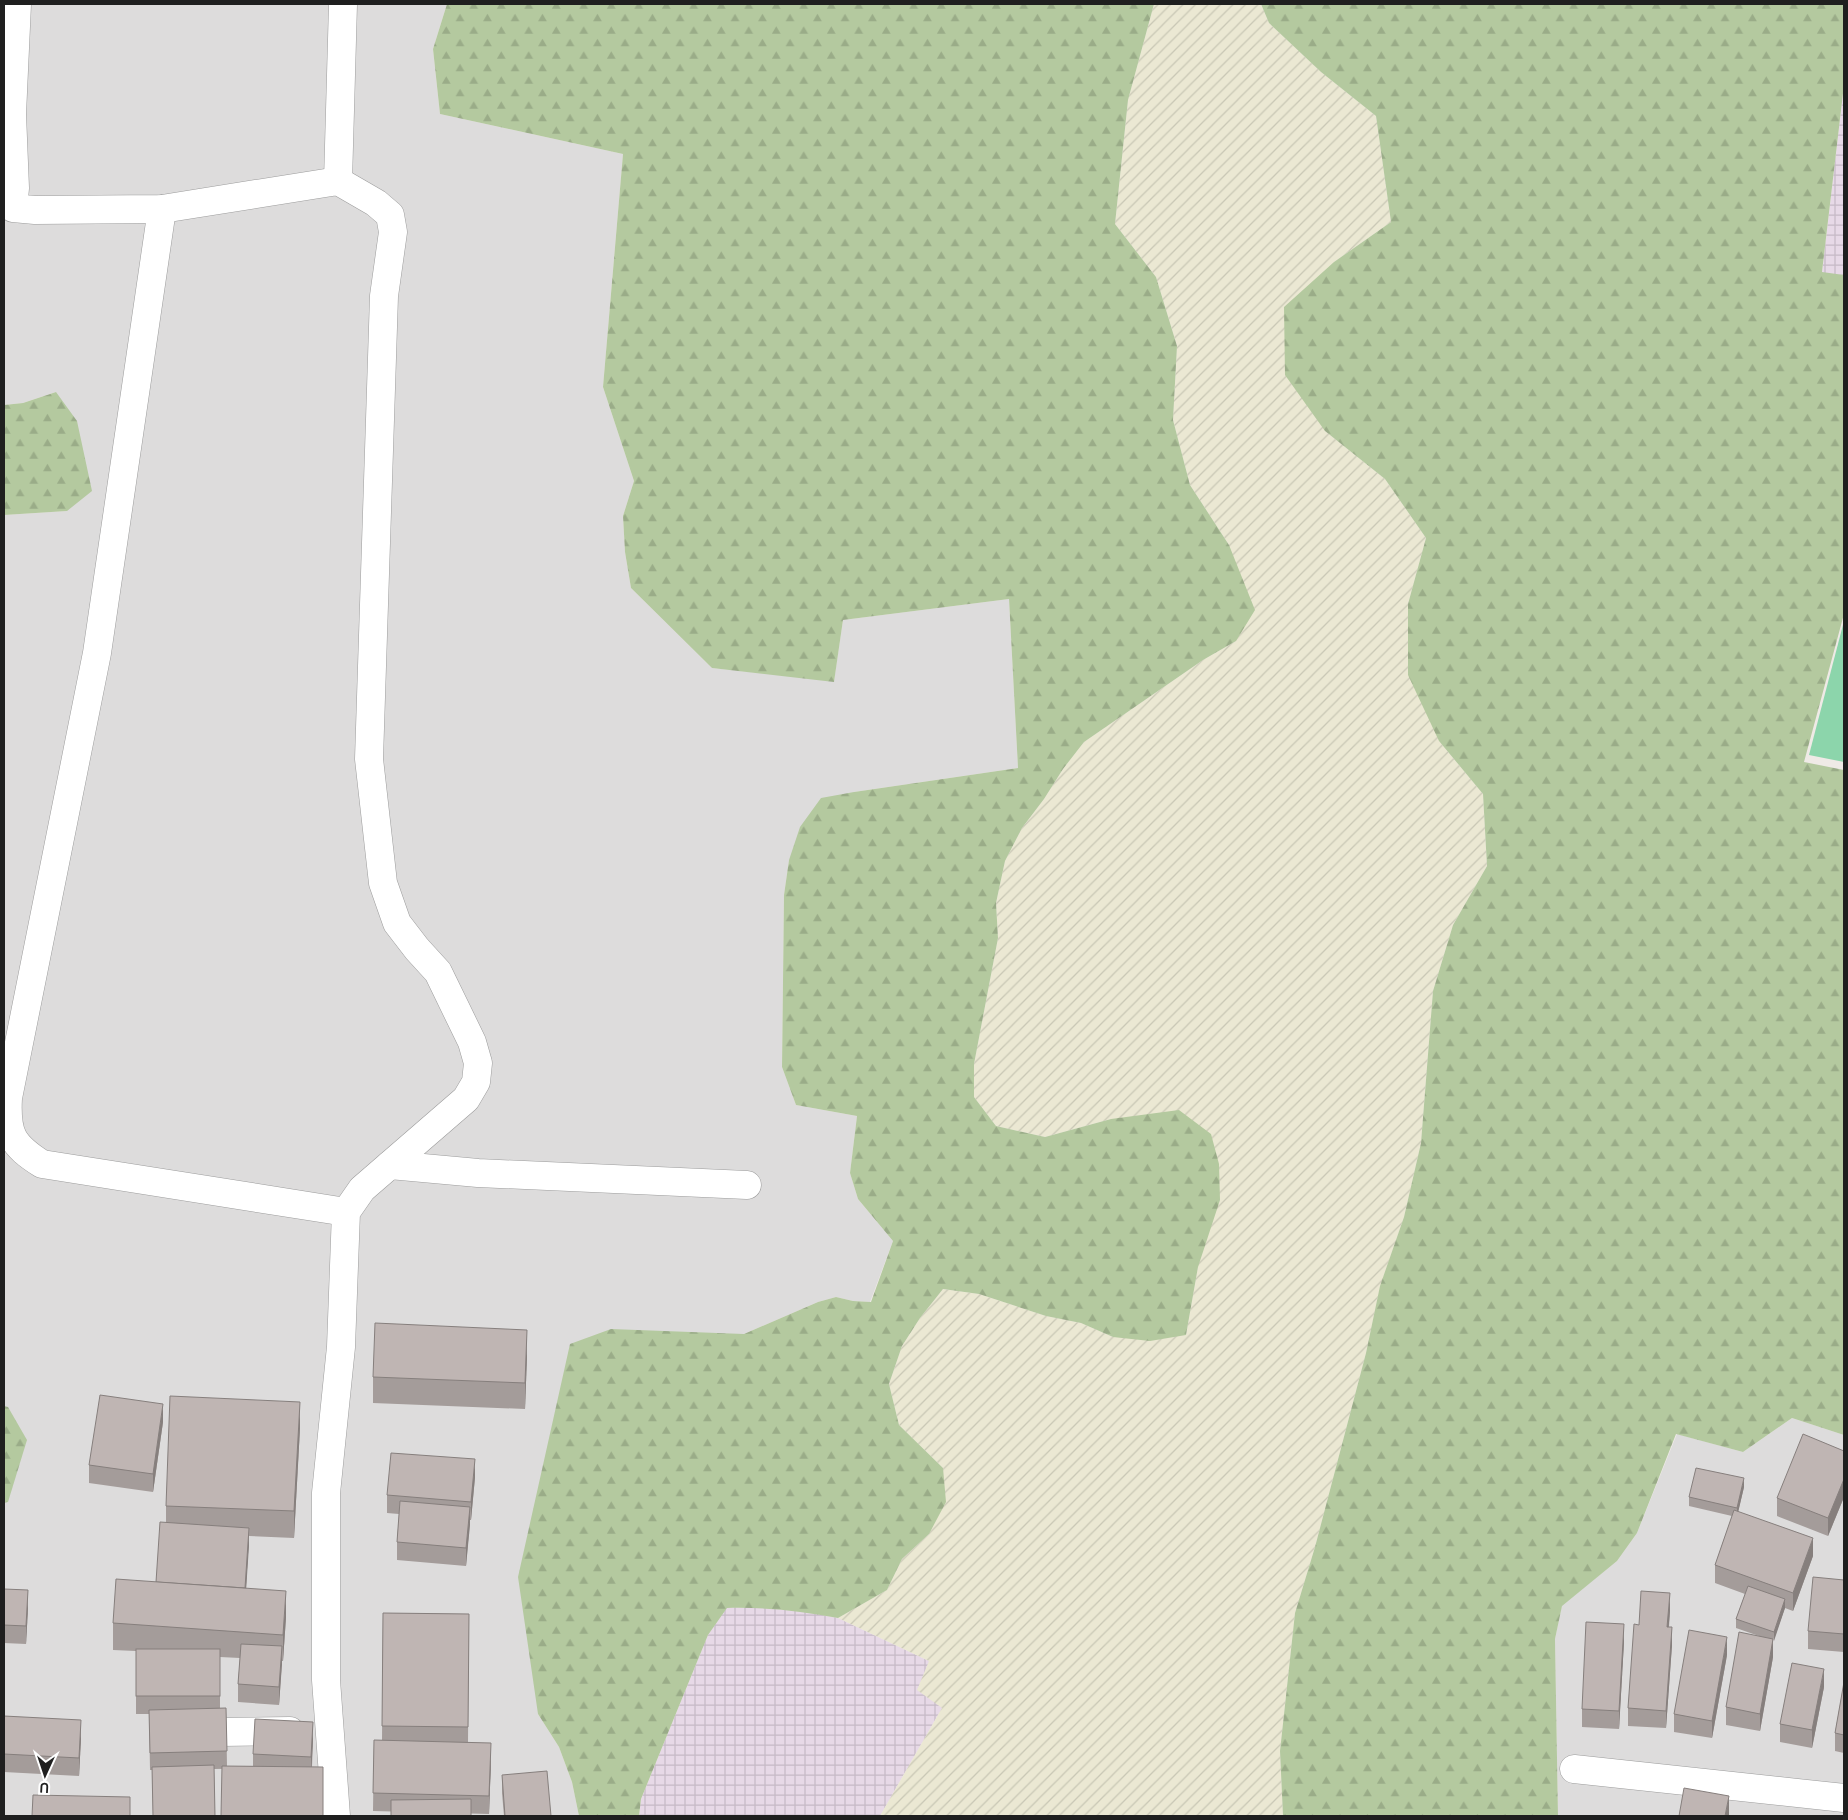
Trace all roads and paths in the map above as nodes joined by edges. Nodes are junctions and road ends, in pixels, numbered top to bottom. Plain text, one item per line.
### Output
1 (17, 4) edge
2 (343, 4) edge
3 (338, 181) junction
4 (9, 188) edge
5 (162, 209) junction
6 (390, 1165) junction
7 (747, 1185) dead end
8 (346, 1212) junction
9 (329, 1731) junction
10 (221, 1732) edge
11 (1574, 1769) dead end
12 (1844, 1798) edge
13 (336, 1816) edge

1 - 4 street
2 - 3 street
3 - 5 street
3 - 6 street
4 - 5 street
5 - 8 street
6 - 7 street
6 - 8 street
8 - 9 street
9 - 10 street
9 - 13 street
11 - 12 street

